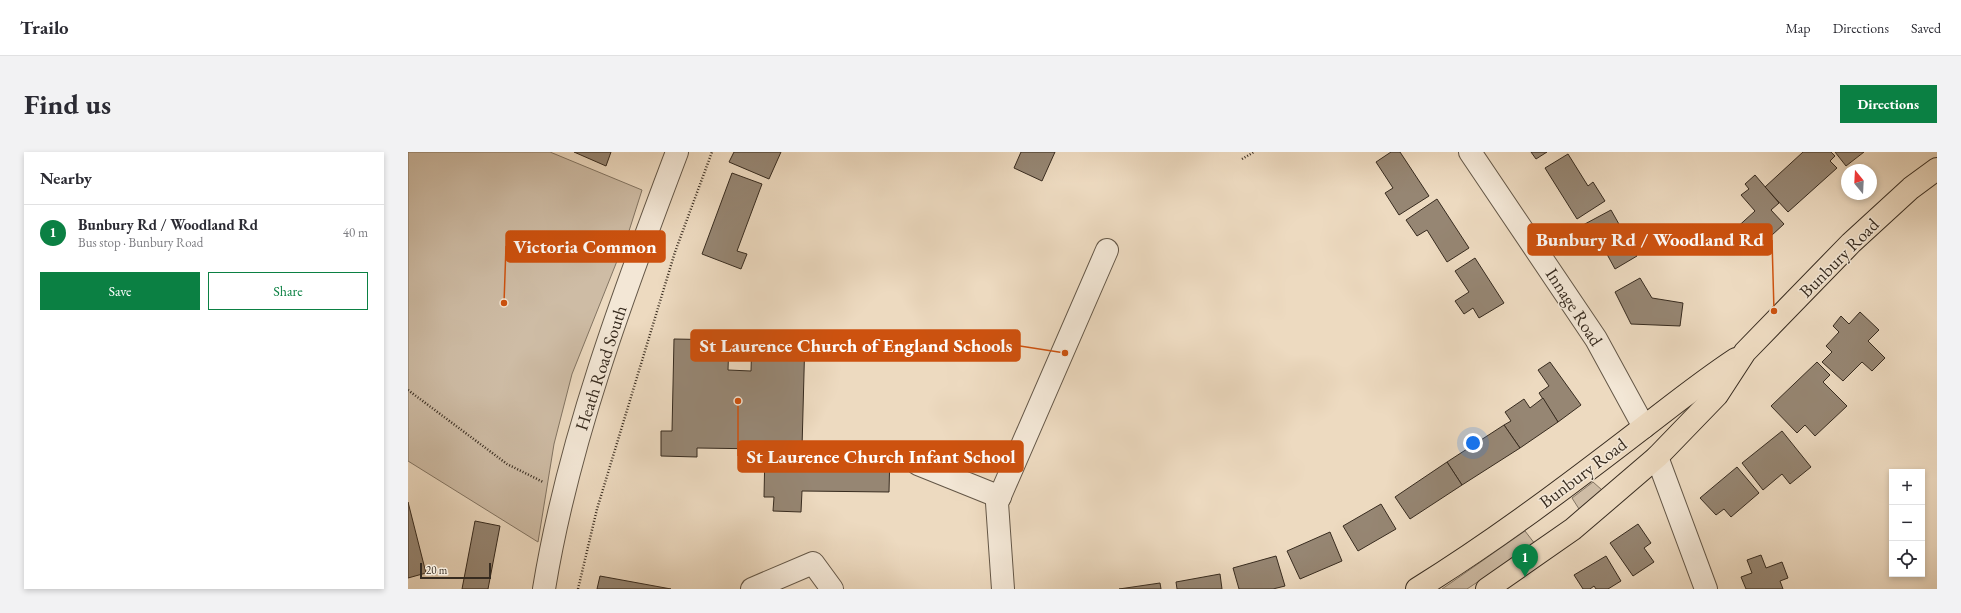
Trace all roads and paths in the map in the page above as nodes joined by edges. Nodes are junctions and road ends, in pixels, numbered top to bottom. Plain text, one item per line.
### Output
1 (677, 152) edge
2 (712, 152) edge
3 (1254, 152) edge
4 (1470, 152) edge
5 (1242, 159) dead end
6 (1937, 170) edge
7 (1107, 250) dead end
8 (1746, 352) junction
9 (408, 390) edge
10 (1644, 427) junction
11 (1657, 457) junction
12 (918, 464) dead end
13 (565, 493) junction
14 (1000, 497) junction
15 (544, 589) edge
16 (578, 589) edge
17 (752, 589) edge
18 (832, 589) edge
19 (1003, 589) edge
20 (1417, 589) edge
21 (1487, 589) edge
22 (1706, 589) edge

1 - 13 street, Heath Road South
2 - 16 path
3 - 5 path
4 - 10 street, Innage Road
6 - 8 main road, Bunbury Road
7 - 14 street
8 - 10 main road, Bunbury Road
8 - 11 main road, Bunbury Road
9 - 13 path
10 - 11 main road
10 - 20 main road, Bunbury Road
11 - 21 main road, Bunbury Road
11 - 22 street
12 - 14 street
13 - 15 street, Heath Road South
14 - 19 street
17 - 18 street

